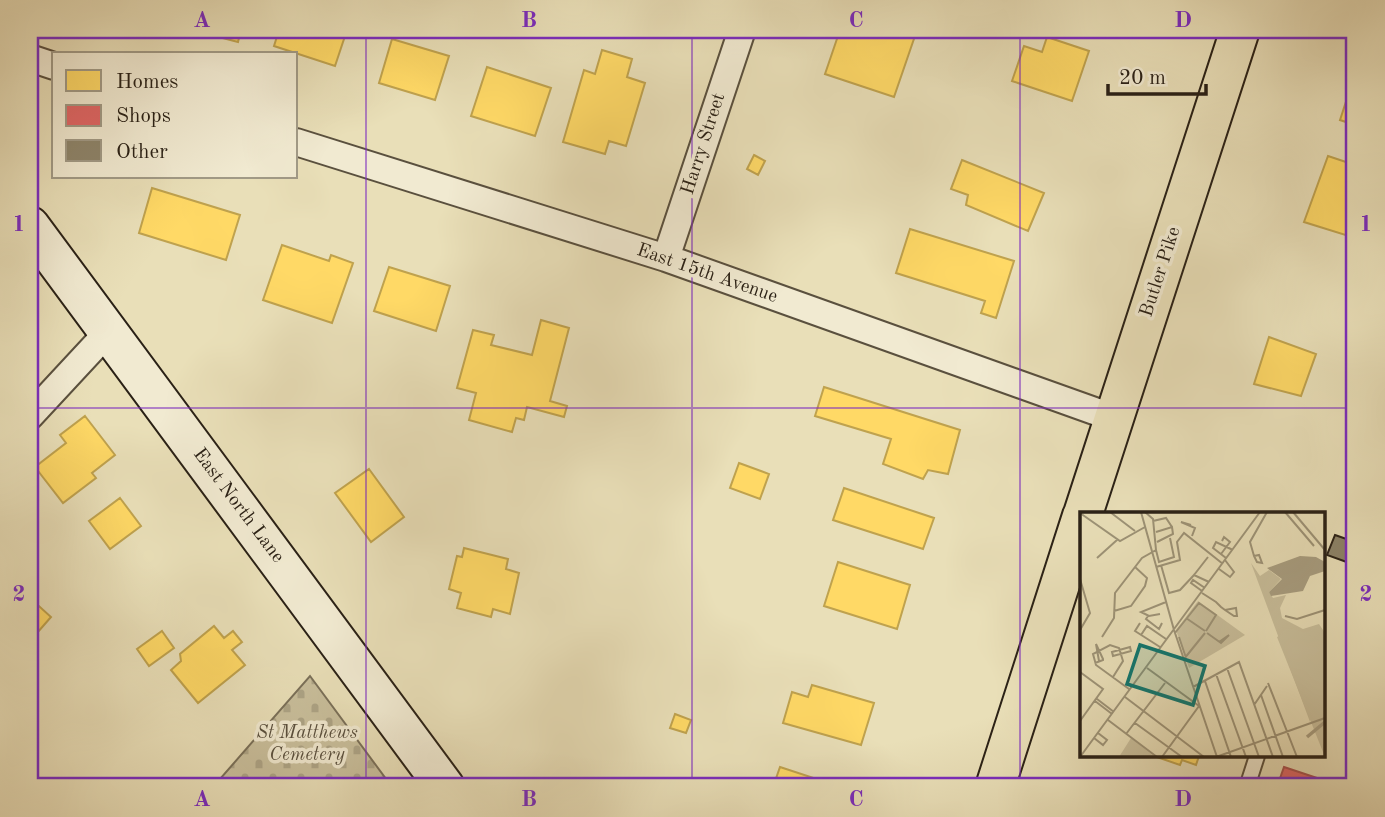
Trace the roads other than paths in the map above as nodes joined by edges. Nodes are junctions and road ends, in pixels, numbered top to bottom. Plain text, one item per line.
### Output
1 (743, 30) edge
2 (1240, 30) edge
3 (30, 58) edge
4 (52, 65) edge
5 (298, 143) edge
6 (30, 226) edge
7 (666, 258) junction
8 (108, 332) junction
9 (30, 416) edge
10 (1114, 418) junction
11 (1084, 512) edge
12 (1080, 524) edge
13 (1256, 758) edge
14 (445, 787) edge
15 (995, 787) edge
16 (1247, 787) edge

1 - 7 street, Harry Street
2 - 10 main road, Butler Pike
3 - 4 street
5 - 7 street, East 15th Avenue
6 - 8 street, East North Lane
7 - 10 street, East 15th Avenue
8 - 9 street
8 - 14 street, East North Lane
10 - 11 main road, Butler Pike
12 - 15 main road, Butler Pike
13 - 16 lane

